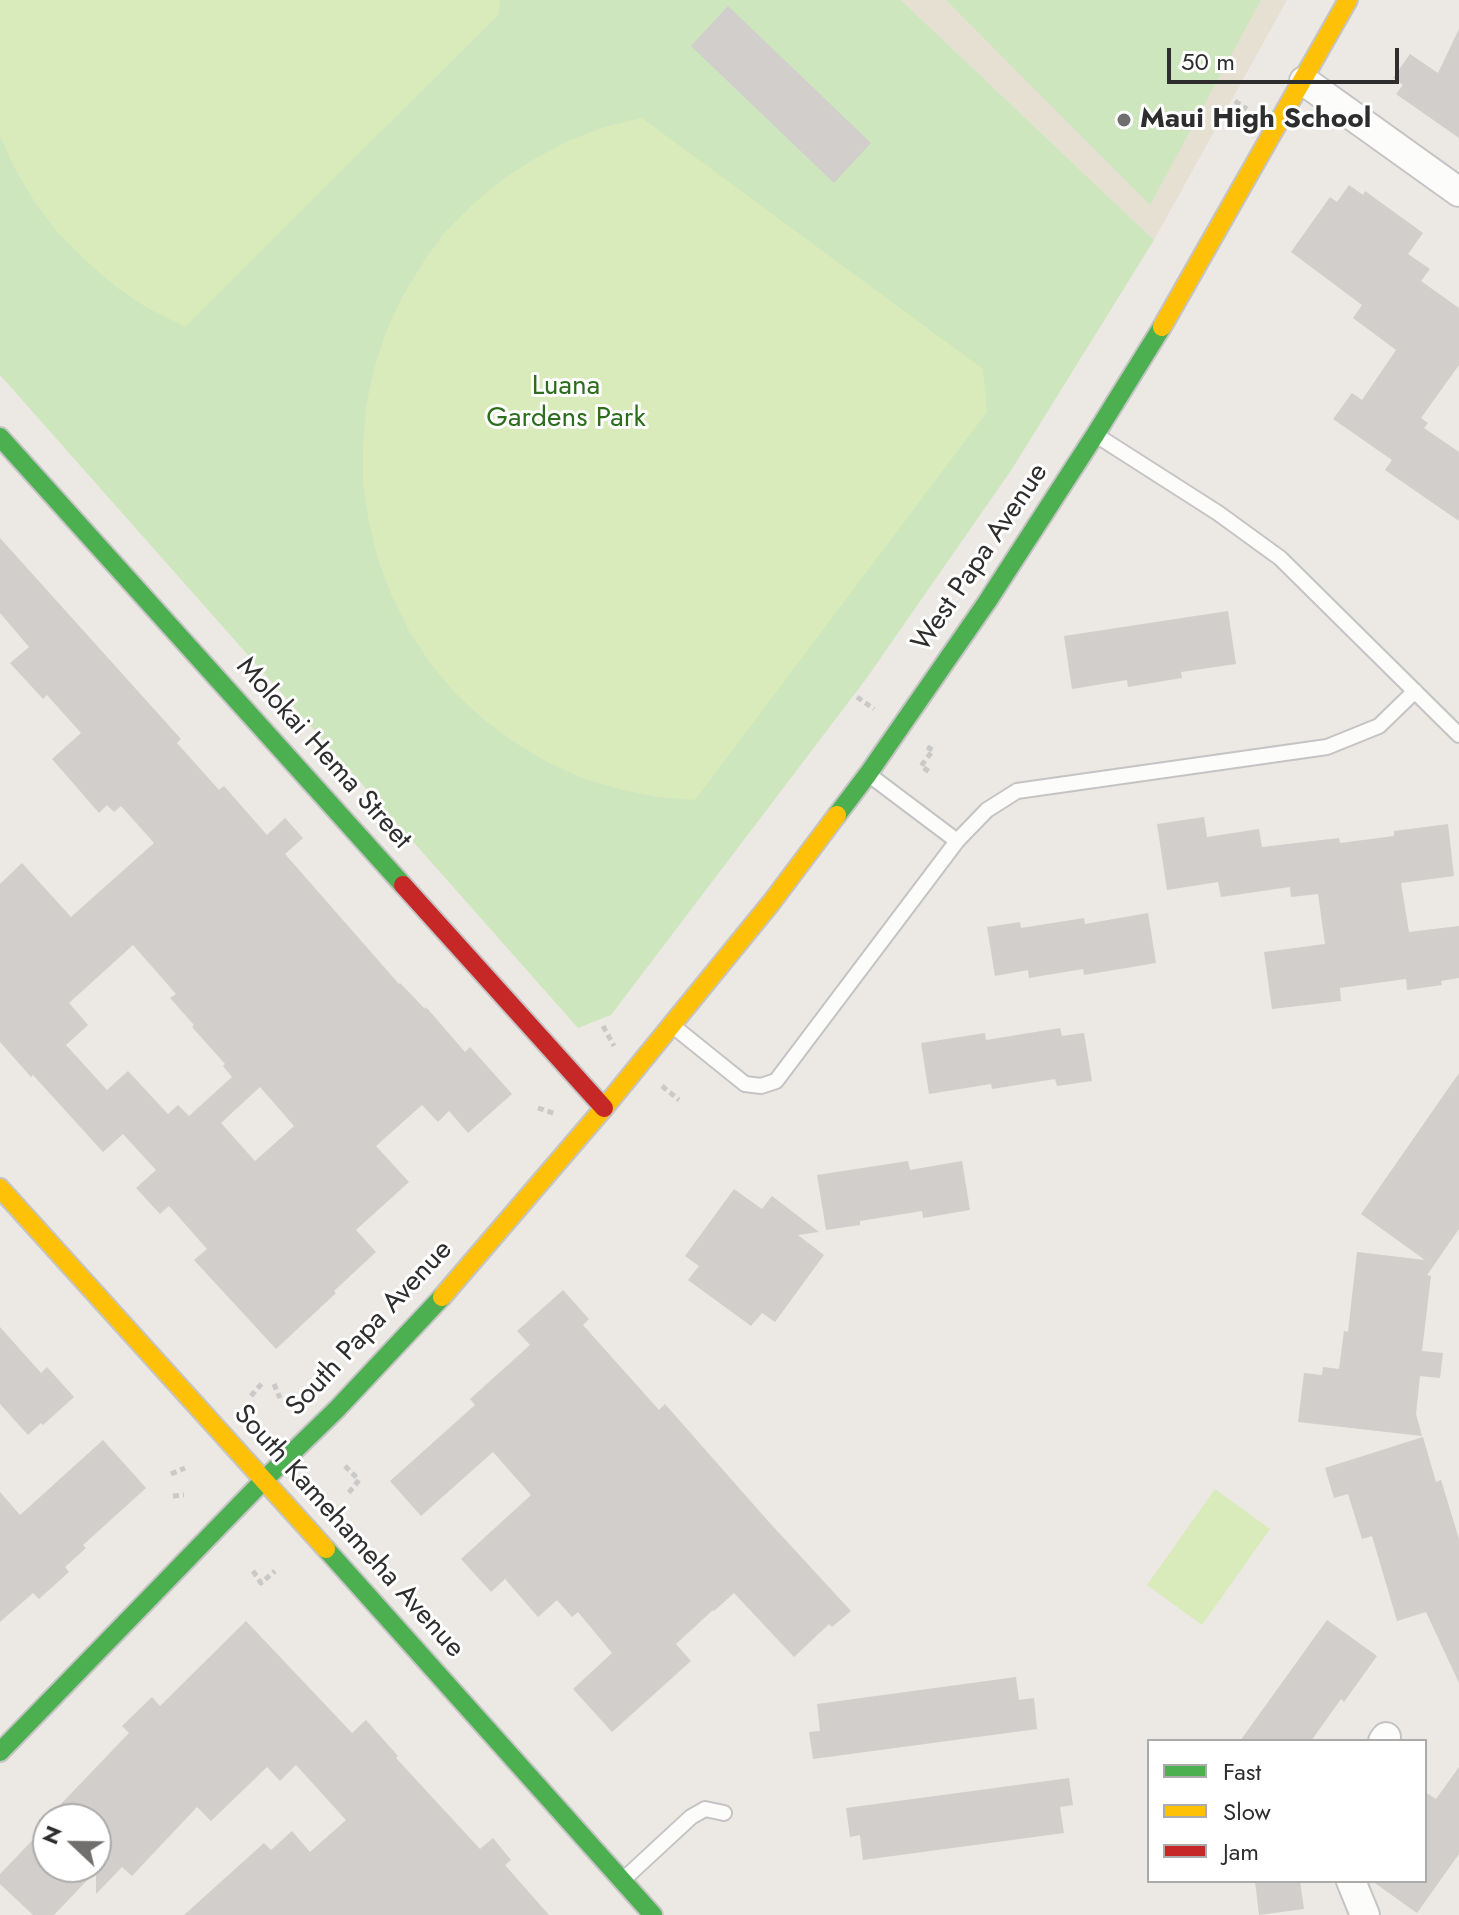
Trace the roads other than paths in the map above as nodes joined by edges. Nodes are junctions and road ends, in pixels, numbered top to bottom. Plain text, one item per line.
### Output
1 (1348, 0) edge
2 (1304, 81) junction
3 (1459, 192) edge
4 (1095, 435) junction
5 (0, 437) edge
6 (1415, 691) junction
7 (1459, 735) edge
8 (868, 774) junction
9 (957, 841) junction
10 (673, 1026) junction
11 (604, 1108) junction
12 (0, 1188) edge
13 (264, 1480) junction
14 (0, 1752) edge
15 (724, 1813) dead end
16 (622, 1881) junction
17 (1352, 1883) edge
18 (653, 1915) edge
19 (1365, 1915) edge

1 - 2 street, West Papa Avenue
2 - 3 street
2 - 4 street, West Papa Avenue
4 - 6 lane
4 - 8 street, West Papa Avenue
5 - 11 street, Molokai Hema Street
6 - 7 lane
6 - 9 lane
8 - 9 lane
8 - 10 street, West Papa Avenue
9 - 10 lane
10 - 11 street, West Papa Avenue
11 - 13 street, South Papa Avenue
12 - 13 street, South Kamehameha Avenue
13 - 14 street, South Papa Avenue
13 - 16 street, South Kamehameha Avenue
15 - 16 lane
16 - 18 street, South Kamehameha Avenue
17 - 19 street

